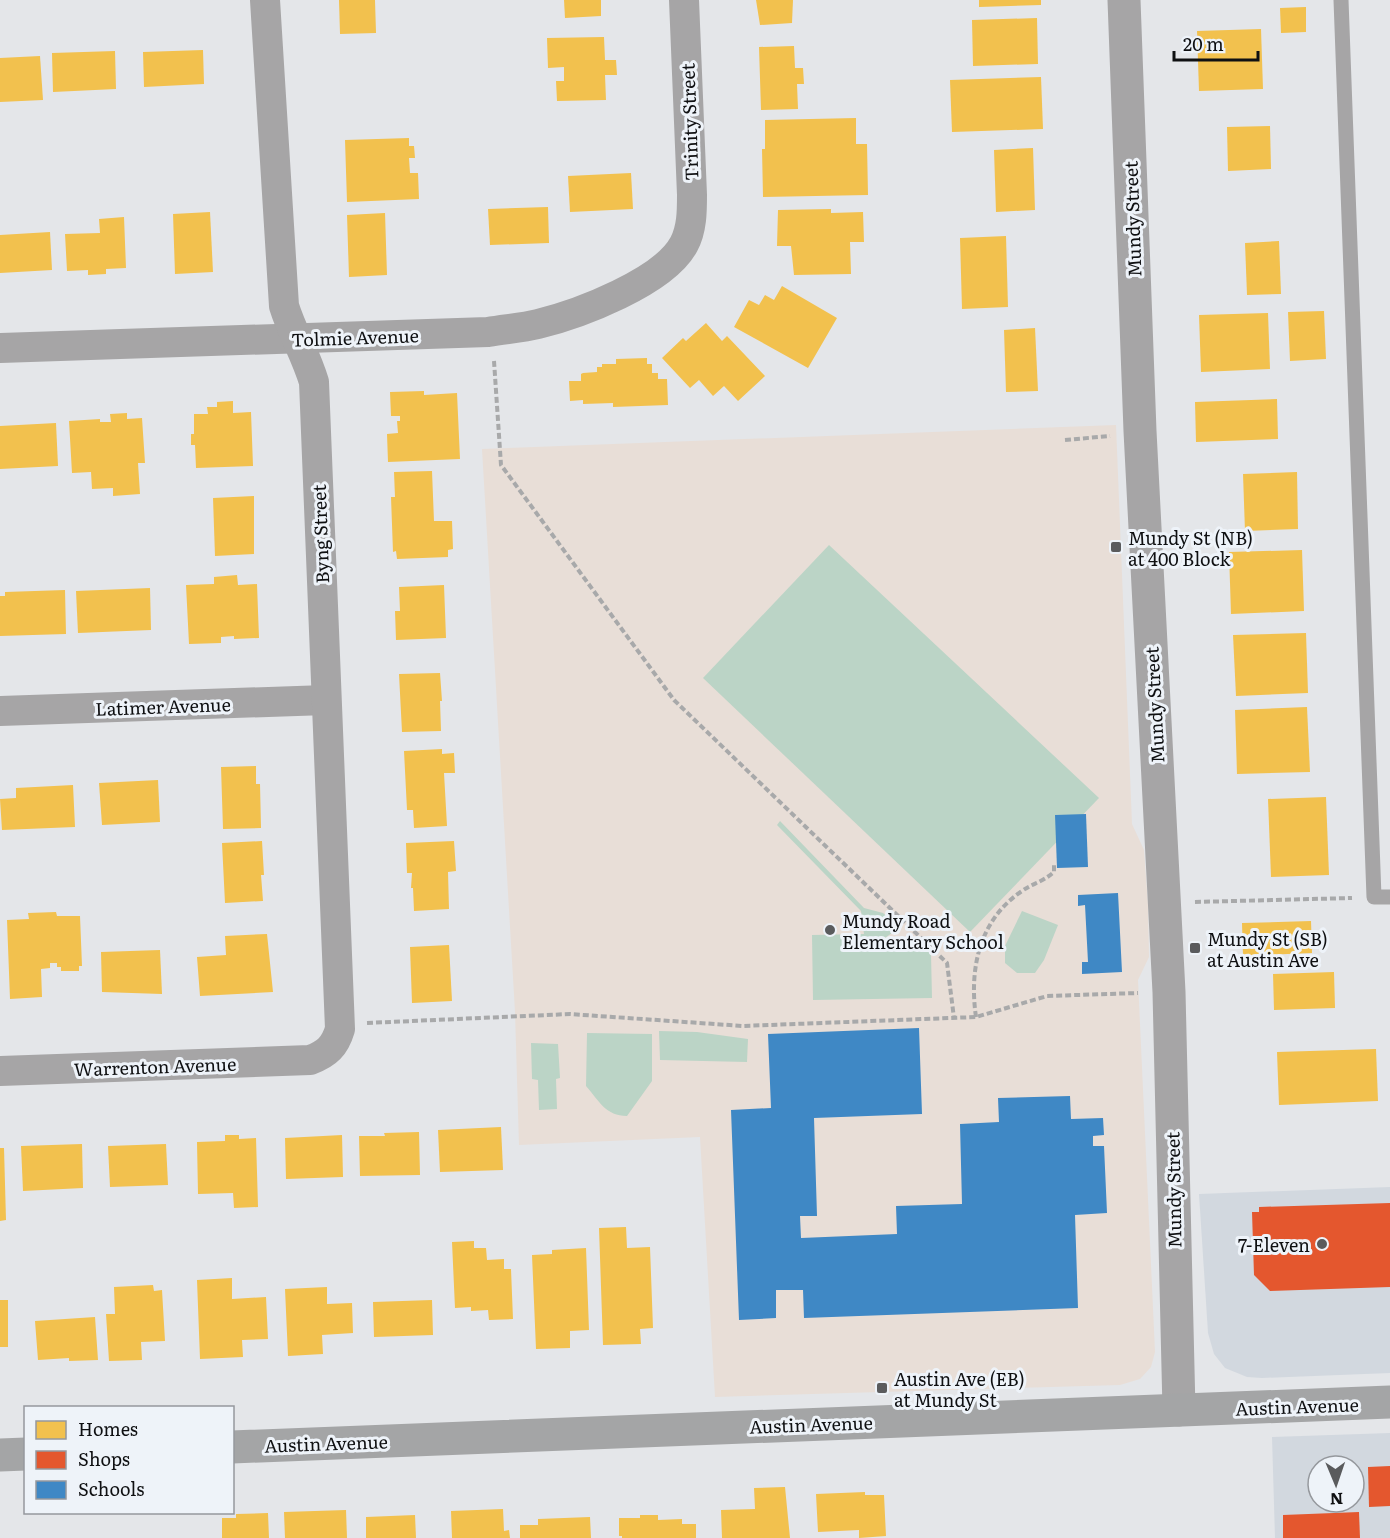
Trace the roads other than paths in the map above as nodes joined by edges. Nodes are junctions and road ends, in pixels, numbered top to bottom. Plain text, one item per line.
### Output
1 (265, 0) edge
2 (684, 0) edge
3 (1124, 0) edge
4 (1341, 0) edge
5 (684, 243) joint
6 (298, 340) junction
7 (0, 348) edge
8 (327, 700) junction
9 (0, 711) edge
10 (1390, 897) edge
11 (310, 1060) joint
12 (0, 1071) edge
13 (1390, 1402) edge
14 (1179, 1410) junction
15 (234, 1447) edge
16 (24, 1454) edge
17 (0, 1455) edge

1 - 6 street, Byng Street
2 - 5 street, Trinity Street
3 - 14 street, Mundy Street
4 - 10 lane
5 - 6 street, Tolmie Avenue
6 - 7 street, Tolmie Avenue
6 - 8 street, Byng Street
8 - 9 street, Latimer Avenue
8 - 11 street, Byng Street
11 - 12 street, Warrenton Avenue
13 - 14 main road, Austin Avenue
14 - 15 main road, Austin Avenue
16 - 17 main road

